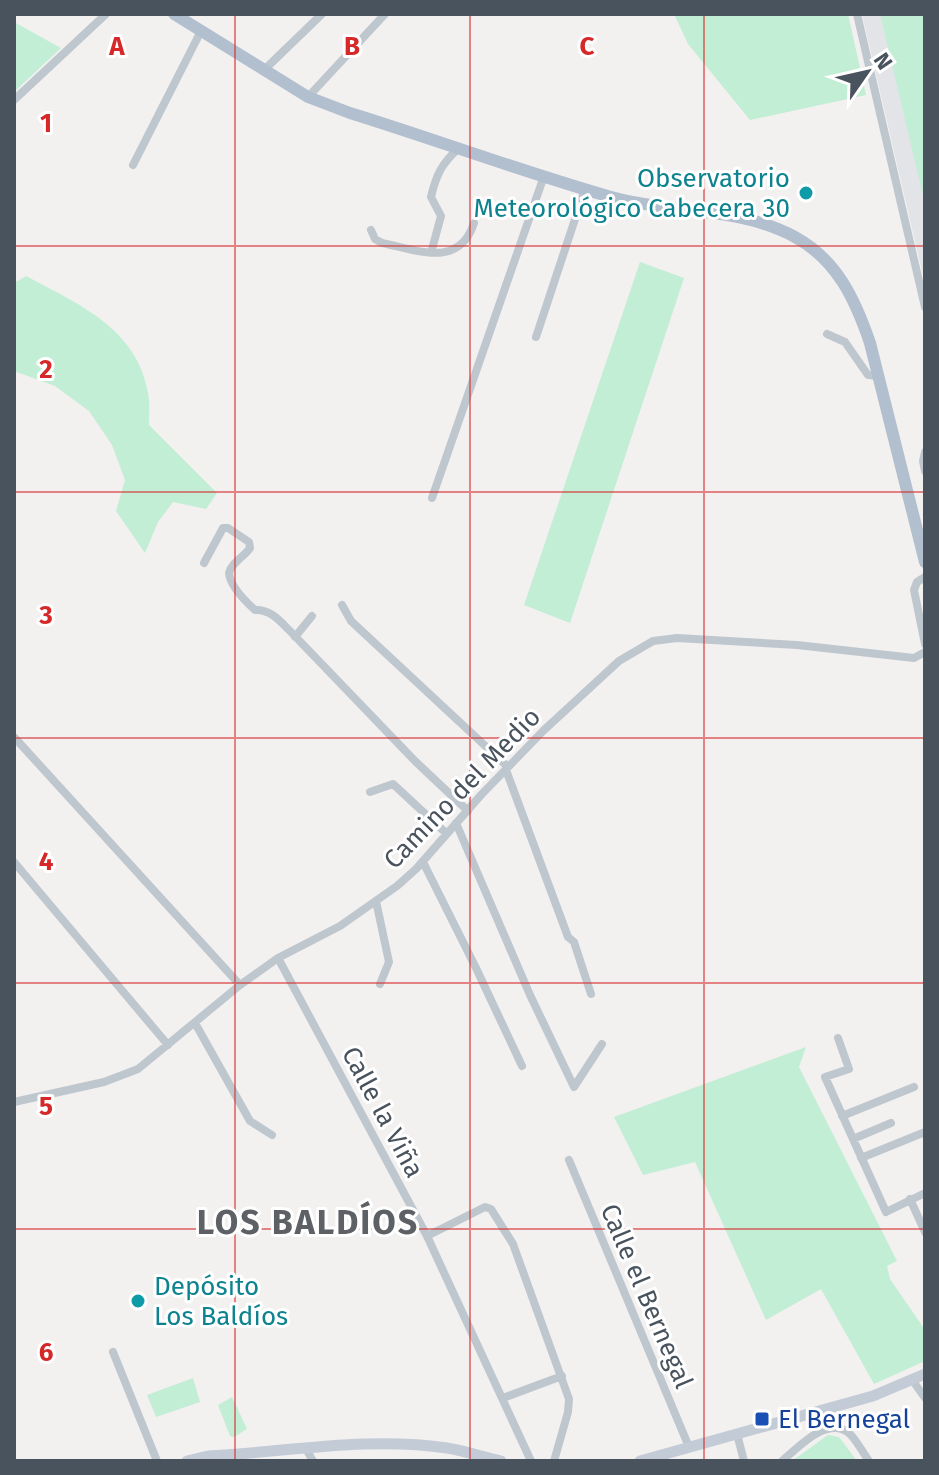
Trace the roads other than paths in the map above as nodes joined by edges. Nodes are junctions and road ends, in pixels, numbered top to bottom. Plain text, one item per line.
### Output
1 (106, 14) edge
2 (174, 14) edge
3 (322, 14) edge
4 (385, 14) edge
5 (857, 14) edge
6 (201, 31) junction
7 (264, 70) junction
8 (308, 97) junction
9 (14, 100) edge
10 (459, 148) junction
11 (133, 165) dead end
12 (544, 176) junction
13 (585, 189) junction
14 (474, 223) dead end
15 (371, 230) dead end
16 (431, 253) junction
17 (925, 307) edge
18 (827, 334) dead end
19 (536, 337) dead end
20 (879, 376) junction
21 (925, 452) edge
22 (925, 471) edge
23 (432, 498) dead end
24 (925, 562) edge
25 (204, 563) dead end
26 (925, 577) edge
27 (342, 605) dead end
28 (312, 616) dead end
29 (295, 637) junction
30 (925, 644) edge
31 (925, 652) edge
32 (14, 737) edge
33 (507, 768) junction
34 (370, 792) dead end
35 (468, 811) junction
36 (456, 823) junction
37 (447, 834) junction
38 (14, 862) edge
39 (423, 862) junction
40 (376, 901) junction
41 (278, 958) junction
42 (380, 984) dead end
43 (240, 985) junction
44 (591, 994) dead end
45 (195, 1023) junction
46 (838, 1038) dead end
47 (602, 1044) dead end
48 (168, 1045) junction
49 (522, 1066) dead end
50 (914, 1087) dead end
51 (14, 1102) edge
52 (842, 1116) junction
53 (891, 1123) dead end
54 (925, 1132) edge
55 (272, 1135) dead end
56 (853, 1139) junction
57 (861, 1158) junction
58 (569, 1160) dead end
59 (925, 1193) edge
60 (910, 1199) junction
61 (925, 1232) edge
62 (427, 1236) junction
63 (113, 1352) dead end
64 (925, 1374) edge
65 (562, 1376) junction
66 (913, 1381) junction
67 (503, 1398) junction
68 (925, 1398) edge
69 (737, 1434) junction
70 (689, 1447) junction
71 (306, 1449) junction
72 (219, 1458) edge
73 (157, 1461) edge
74 (187, 1461) edge
75 (313, 1461) edge
76 (501, 1461) edge
77 (531, 1461) edge
78 (554, 1461) edge
79 (640, 1461) edge
80 (744, 1461) edge
81 (782, 1461) edge
82 (869, 1461) edge

1 - 9 street
2 - 6 main road
3 - 7 street
4 - 8 street
5 - 17 street
6 - 7 main road
6 - 11 street
7 - 8 main road
8 - 10 main road
10 - 12 main road
10 - 16 street
12 - 13 main road
12 - 23 street
13 - 19 street
13 - 20 main road
14 - 16 street
15 - 16 street
18 - 20 street
20 - 24 main road
21 - 22 street
25 - 29 street
26 - 30 street
27 - 33 street
28 - 29 street
29 - 35 street
31 - 33 street, Camino del Medio
32 - 43 street
33 - 35 street, Camino del Medio
33 - 44 street
34 - 37 street
35 - 36 street, Camino del Medio
36 - 37 street, Camino del Medio
36 - 47 street
37 - 39 street, Camino del Medio
38 - 48 street
39 - 40 street, Camino del Medio
39 - 49 street
40 - 41 street, Camino del Medio
40 - 42 street
41 - 43 street, Camino del Medio
41 - 62 street, Calle la Viña
43 - 45 street, Camino del Medio
45 - 48 street, Camino del Medio
45 - 55 street
46 - 52 street
48 - 51 street, Camino del Medio
50 - 52 street
52 - 56 street
53 - 56 street
54 - 57 street
56 - 57 street
57 - 60 street
58 - 70 street, Calle el Bernegal
59 - 60 street
60 - 61 street
62 - 65 street
62 - 67 street, Calle la Viña
63 - 73 street
64 - 66 main road
65 - 67 street
65 - 78 street
66 - 68 street
66 - 69 main road
67 - 77 street, Calle la Viña
69 - 70 main road
69 - 80 street
70 - 79 main road
71 - 72 main road
71 - 75 street
71 - 76 main road
72 - 74 main road
81 - 82 street

